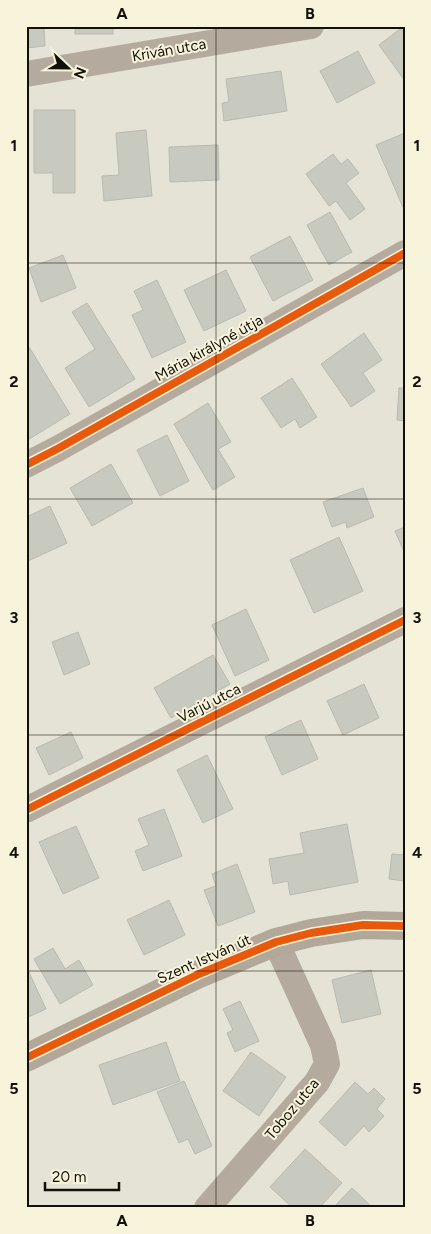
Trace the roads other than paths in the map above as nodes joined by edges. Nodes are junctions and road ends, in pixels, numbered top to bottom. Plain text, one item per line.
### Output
1 (311, 26) edge
2 (26, 74) edge
3 (405, 253) edge
4 (26, 465) edge
5 (405, 620) edge
6 (26, 810) edge
7 (405, 926) edge
8 (276, 942) junction
9 (26, 1058) edge
10 (207, 1208) edge

1 - 2 street, Kriván utca
3 - 4 street, Mária királyné útja
5 - 6 street, Varjú utca
7 - 8 street, Szent István út
8 - 9 street, Szent István út
8 - 10 street, Toboz utca

